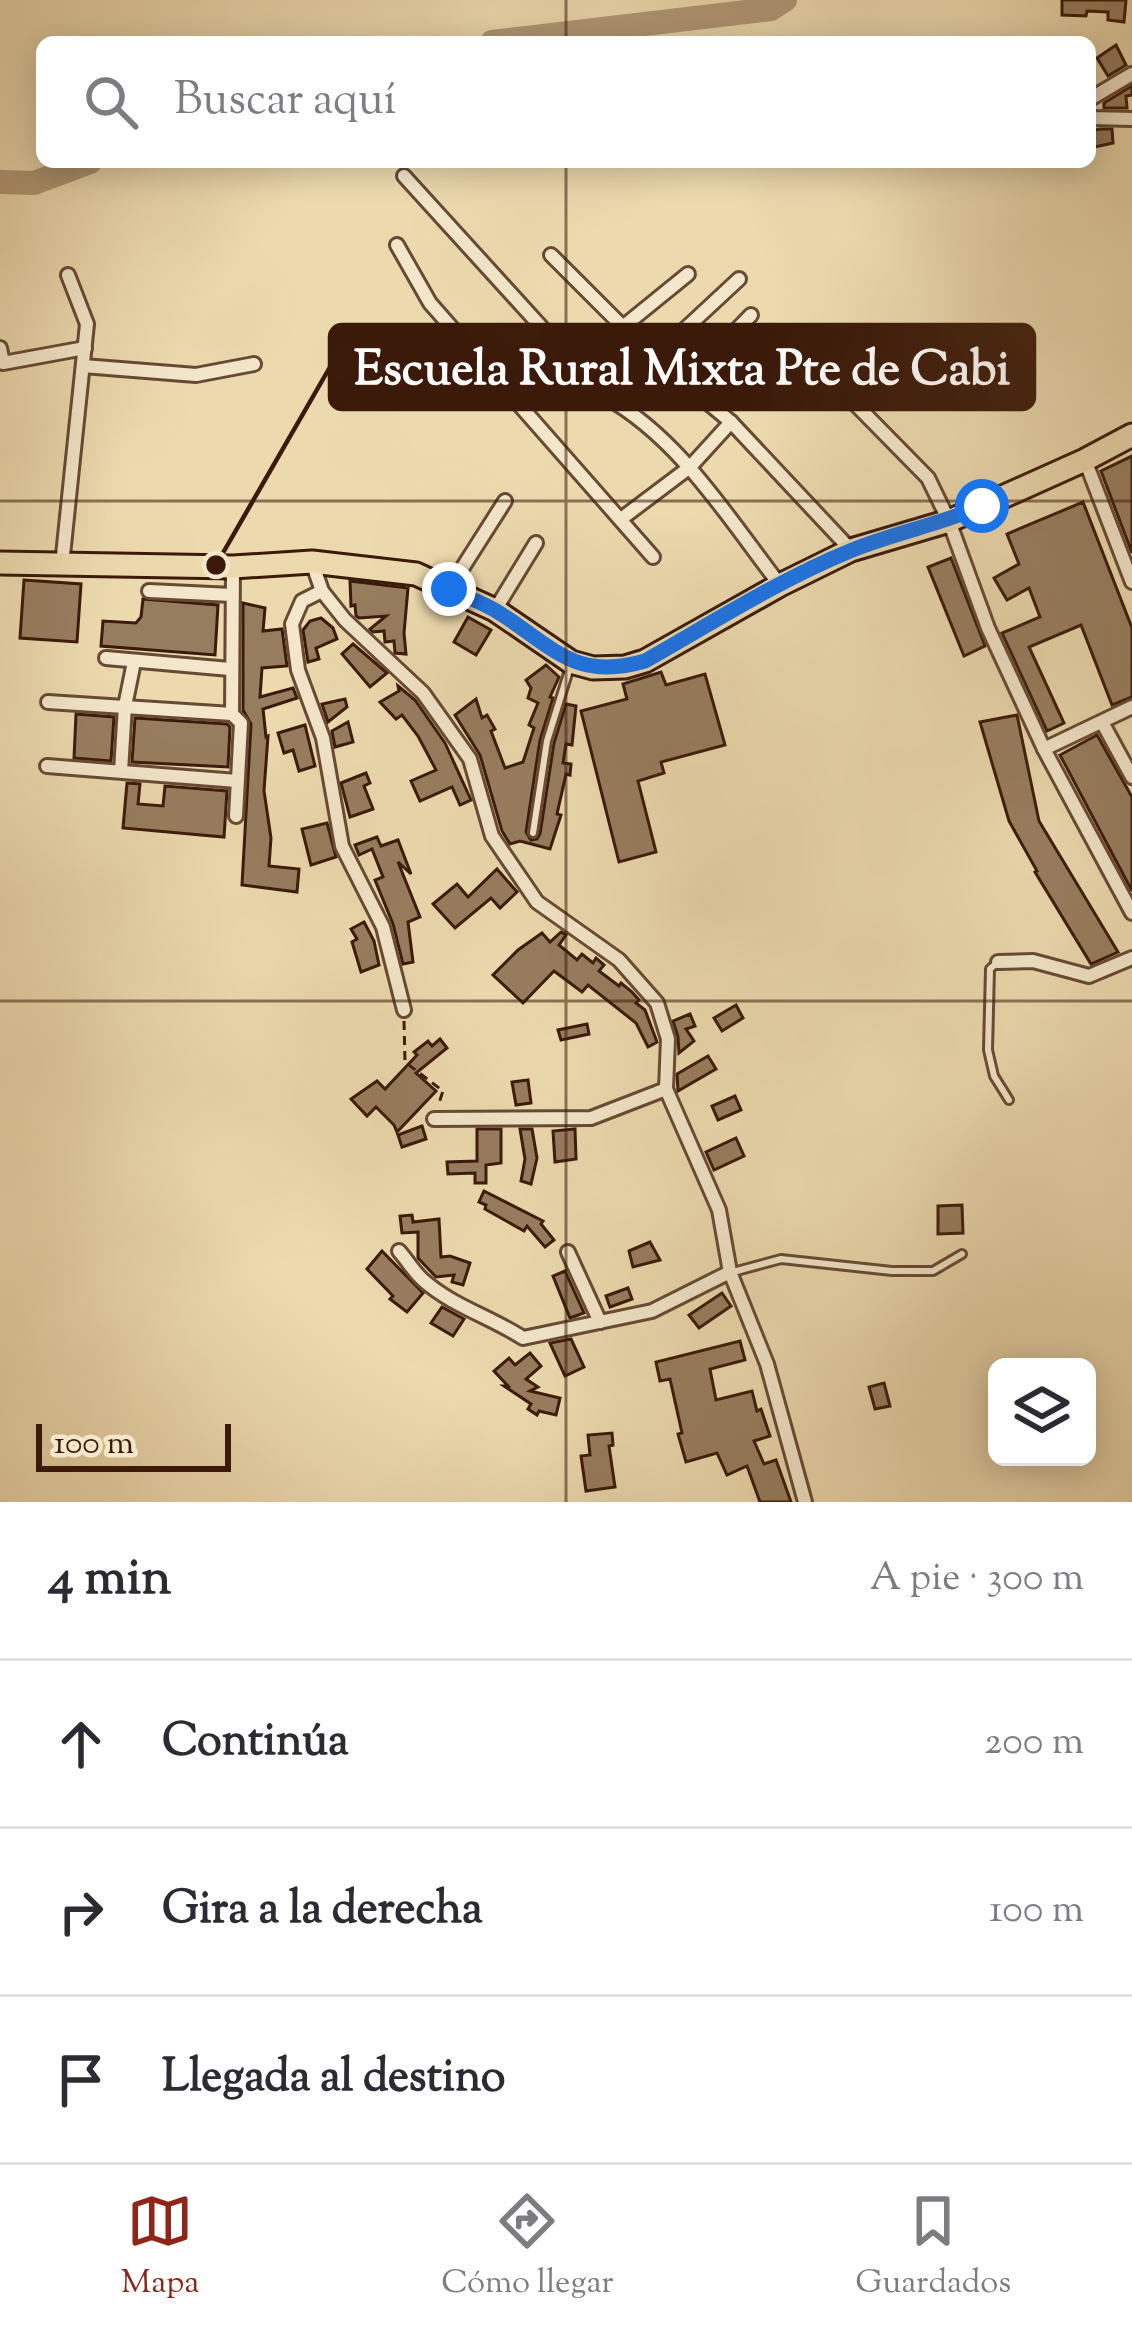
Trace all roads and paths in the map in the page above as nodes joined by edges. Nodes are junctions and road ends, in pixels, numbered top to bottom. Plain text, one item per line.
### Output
1 (1132, 74) edge
2 (1096, 95) edge
3 (1096, 118) edge
4 (1132, 119) edge
5 (404, 176) dead end
6 (397, 245) dead end
7 (551, 254) dead end
8 (688, 274) dead end
9 (68, 275) dead end
10 (739, 279) dead end
11 (751, 315) dead end
12 (624, 326) junction
13 (0, 348) edge
14 (85, 348) junction
15 (655, 358) junction
16 (812, 360) dead end
17 (254, 364) dead end
18 (83, 366) junction
19 (686, 382) junction
20 (731, 422) junction
21 (1132, 435) edge
22 (1085, 460) junction
23 (690, 467) junction
24 (505, 501) dead end
25 (621, 519) junction
26 (949, 521) junction
27 (536, 543) dead end
28 (851, 550) junction
29 (653, 557) dead end
30 (312, 562) junction
31 (0, 563) edge
32 (62, 565) junction
33 (233, 567) junction
34 (1132, 582) edge
35 (780, 585) junction
36 (449, 589) junction
37 (149, 591) dead end
38 (322, 591) junction
39 (232, 595) junction
40 (495, 610) junction
41 (106, 658) dead end
42 (134, 662) junction
43 (571, 662) junction
44 (230, 669) junction
45 (48, 702) dead end
46 (125, 706) junction
47 (1132, 707) edge
48 (232, 714) junction
49 (1102, 722) junction
50 (1044, 748) junction
51 (47, 766) dead end
52 (121, 771) junction
53 (1132, 777) edge
54 (237, 781) junction
55 (236, 817) dead end
56 (533, 832) dead end
57 (1132, 913) edge
58 (1132, 958) edge
59 (998, 962) joint
60 (404, 1010) joint
61 (665, 1089) junction
62 (1009, 1100) dead end
63 (434, 1119) joint
64 (399, 1251) dead end
65 (568, 1252) dead end
66 (962, 1254) dead end
67 (730, 1273) junction
68 (600, 1322) junction
69 (806, 1502) edge

1 - 2 street
3 - 4 street
5 - 23 street
6 - 25 street
7 - 12 street
8 - 12 street
9 - 14 street
10 - 15 street
11 - 19 street
12 - 15 street
13 - 14 street
14 - 18 street
15 - 19 street
16 - 26 street
17 - 18 street
18 - 32 street
19 - 20 street
20 - 23 street
20 - 28 street
21 - 22 main road
22 - 26 main road
22 - 34 street
23 - 25 street
23 - 35 street
24 - 36 street
25 - 29 street
26 - 28 main road
26 - 50 street
27 - 40 street
28 - 35 main road
30 - 33 main road
30 - 36 main road
30 - 38 street
31 - 32 main road
32 - 33 main road
33 - 39 street
35 - 43 main road
36 - 40 main road
37 - 39 street
38 - 60 street
38 - 61 street
39 - 44 street
40 - 43 main road
41 - 42 street
42 - 44 street
42 - 46 street
43 - 56 lane
44 - 48 street
45 - 46 street
46 - 48 street
46 - 52 street
47 - 49 street
48 - 54 street
49 - 50 street
49 - 53 street
50 - 57 street
51 - 52 street
52 - 54 street
54 - 55 street
58 - 59 street
59 - 62 lane
60 - 63 path
61 - 63 street
61 - 67 street
64 - 68 street
65 - 68 street
66 - 67 lane
67 - 68 street
67 - 69 street

